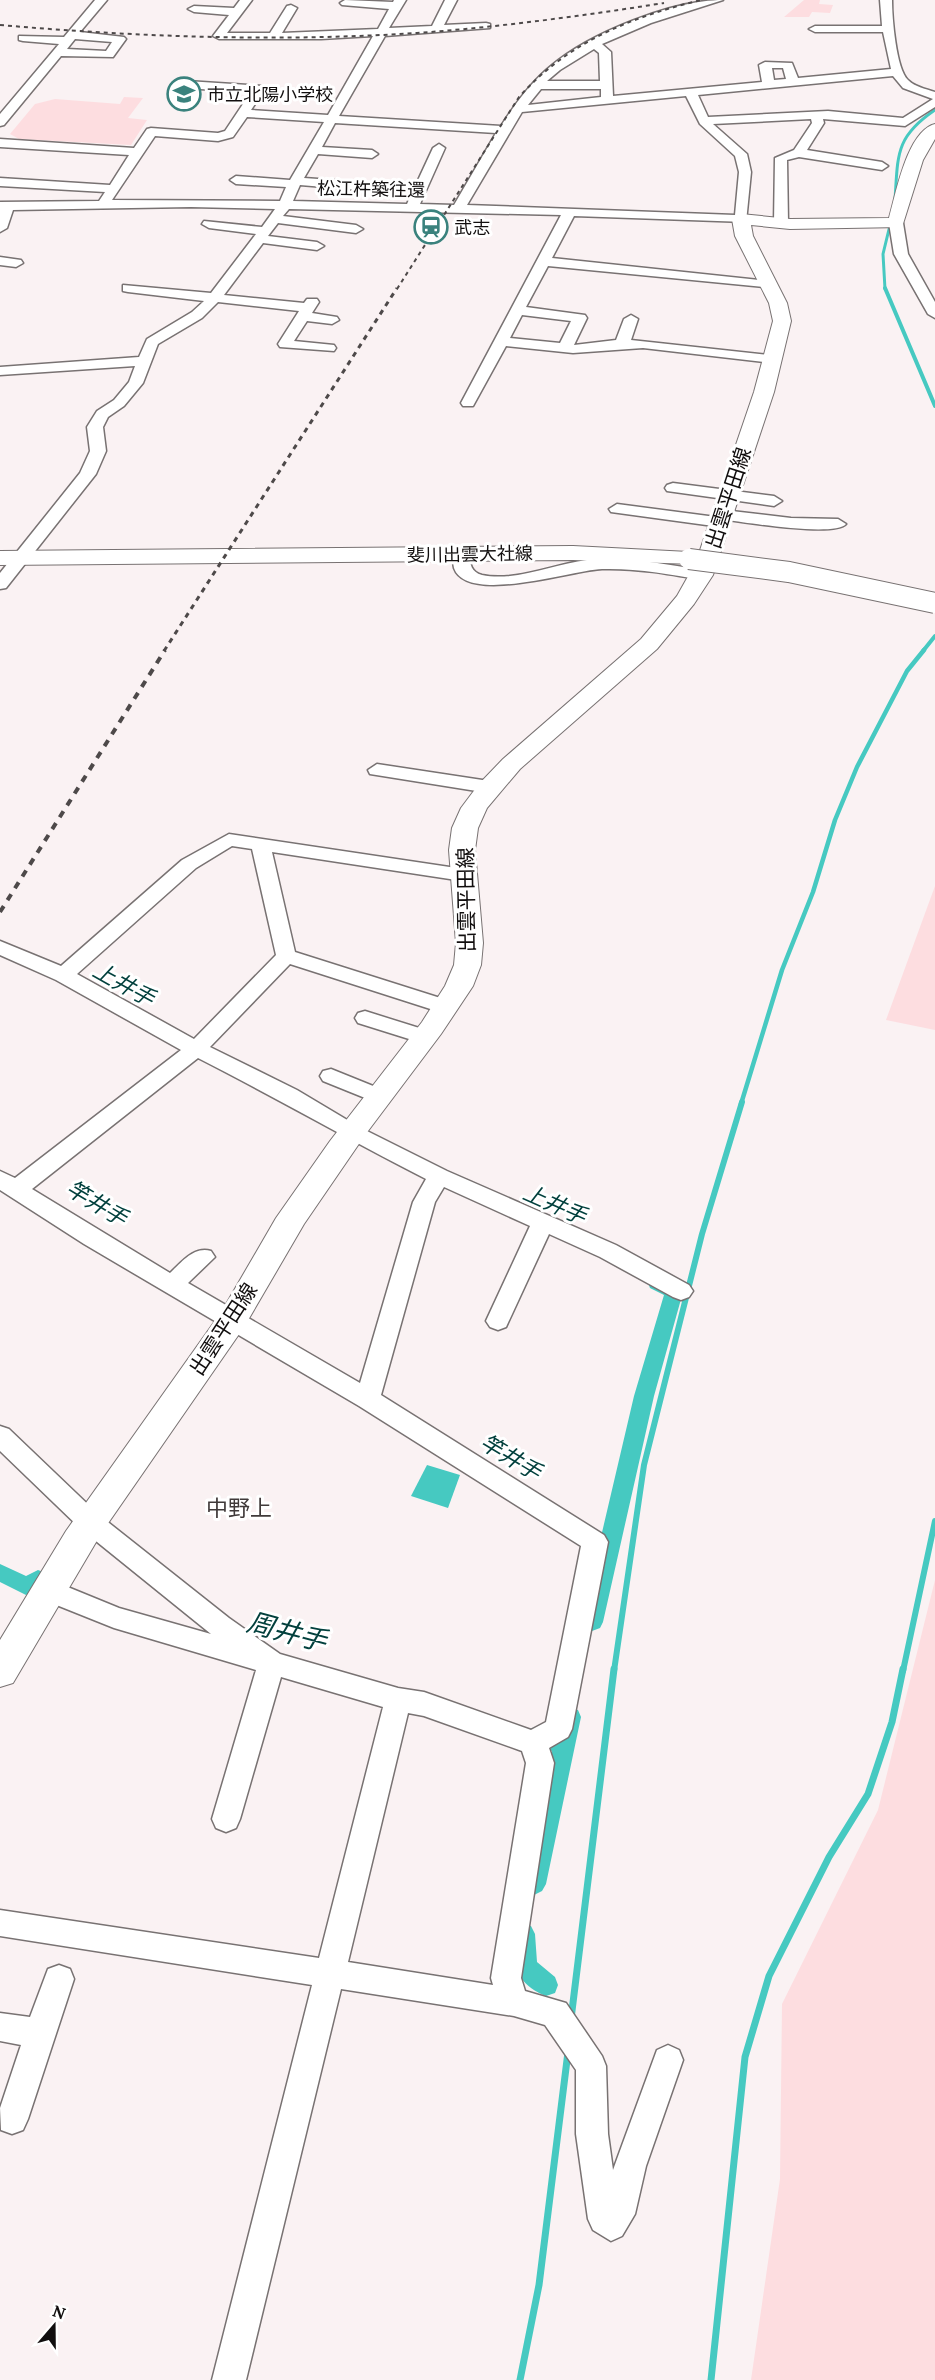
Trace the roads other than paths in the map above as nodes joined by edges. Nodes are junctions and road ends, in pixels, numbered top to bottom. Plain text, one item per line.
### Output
1 (101, 0) edge
2 (246, 0) edge
3 (451, 0) edge
4 (717, 0) edge
5 (886, 0) edge
6 (346, 3) dead end
7 (398, 3) edge
8 (291, 8) dead end
9 (194, 9) dead end
10 (237, 12) junction
11 (486, 26) dead end
12 (815, 29) dead end
13 (888, 29) junction
14 (436, 30) junction
15 (382, 33) junction
16 (274, 36) junction
17 (22, 38) dead end
18 (69, 38) junction
19 (595, 44) junction
20 (59, 52) junction
21 (897, 72) junction
22 (812, 81) junction
23 (793, 82) junction
24 (539, 84) junction
25 (630, 84) dead end
26 (188, 85) dead end
27 (769, 85) junction
28 (606, 89) junction
29 (691, 92) junction
30 (784, 92) dead end
31 (0, 96) edge
32 (935, 96) edge
33 (632, 97) junction
34 (20, 98) junction
35 (935, 102) edge
36 (519, 109) junction
37 (243, 112) junction
38 (824, 112) junction
39 (332, 119) junction
40 (704, 121) junction
41 (0, 122) edge
42 (935, 129) edge
43 (506, 130) junction
44 (0, 143) edge
45 (439, 148) dead end
46 (138, 152) junction
47 (799, 153) junction
48 (311, 154) junction
49 (372, 154) dead end
50 (358, 163) dead end
51 (882, 166) dead end
52 (236, 180) dead end
53 (0, 182) edge
54 (295, 182) junction
55 (360, 186) dead end
56 (114, 189) junction
57 (104, 203) junction
58 (285, 205) junction
59 (4, 206) edge
60 (412, 208) junction
61 (458, 210) junction
62 (568, 213) junction
63 (275, 219) junction
64 (741, 219) junction
65 (890, 222) junction
66 (781, 223) junction
67 (209, 224) dead end
68 (0, 228) edge
69 (356, 229) dead end
70 (262, 235) junction
71 (317, 246) dead end
72 (0, 261) edge
73 (542, 261) junction
74 (16, 263) dead end
75 (769, 285) junction
76 (128, 288) dead end
77 (216, 296) junction
78 (276, 303) junction
79 (307, 308) junction
80 (518, 310) junction
81 (935, 314) edge
82 (267, 319) dead end
83 (631, 319) dead end
84 (332, 320) dead end
85 (501, 341) junction
86 (622, 344) junction
87 (329, 348) dead end
88 (565, 348) junction
89 (773, 359) junction
90 (143, 361) junction
91 (0, 371) edge
92 (468, 403) dead end
93 (672, 488) dead end
94 (730, 495) junction
95 (774, 501) dead end
96 (617, 510) dead end
97 (722, 518) junction
98 (838, 524) dead end
99 (10, 558) edge
100 (696, 567) junction
101 (0, 584) edge
102 (935, 603) edge
103 (377, 770) dead end
104 (489, 787) junction
105 (261, 845) junction
106 (463, 875) junction
107 (0, 947) edge
108 (286, 956) junction
109 (63, 975) junction
110 (446, 1007) junction
111 (365, 1018) dead end
112 (425, 1037) junction
113 (196, 1049) junction
114 (332, 1076) dead end
115 (380, 1097) junction
116 (351, 1132) junction
117 (439, 1176) junction
118 (8, 1184) edge
119 (543, 1223) junction
120 (203, 1257) dead end
121 (172, 1284) junction
122 (681, 1292) dead end
123 (232, 1319) junction
124 (498, 1322) dead end
125 (368, 1400) junction
126 (0, 1436) edge
127 (90, 1522) junction
128 (48, 1590) junction
129 (272, 1663) junction
130 (0, 1672) edge
131 (398, 1700) junction
132 (533, 1743) junction
133 (226, 1819) dead end
134 (0, 1923) edge
135 (328, 1975) junction
136 (59, 1979) dead end
137 (514, 2002) junction
138 (0, 2027) edge
139 (40, 2033) junction
140 (668, 2060) dead end
141 (12, 2118) dead end
142 (232, 2380) edge

1 - 18 street
2 - 10 street
3 - 14 street
4 - 19 street
5 - 13 street
6 - 7 street
7 - 15 street
8 - 16 street
9 - 10 street
10 - 16 street
11 - 14 street
12 - 13 street
13 - 21 street
14 - 15 street
15 - 16 street
15 - 39 street
17 - 18 street
18 - 20 street
18 - 20 street
19 - 24 street
19 - 28 street
20 - 34 street
21 - 22 street
21 - 32 street
22 - 23 street
22 - 30 street
23 - 27 street
23 - 27 street
24 - 28 street
24 - 28 street
24 - 36 street
25 - 33 street
26 - 37 street
27 - 29 street
28 - 33 street
28 - 36 street
29 - 33 street
29 - 40 street
31 - 34 street
34 - 41 street
35 - 38 street
36 - 43 street
37 - 39 street
37 - 46 street
38 - 40 street
38 - 47 street
39 - 43 street
39 - 48 street
40 - 64 street
42 - 65 main road
43 - 61 street
44 - 46 street
45 - 60 street
46 - 56 street
47 - 51 street
47 - 66 street
48 - 49 street
48 - 50 street
48 - 54 street
52 - 54 street
53 - 56 street
54 - 55 street
54 - 58 street
56 - 57 street
57 - 58 street, 松江杵築往還
57 - 59 street, 松江杵築往還
58 - 60 street, 松江杵築往還
58 - 63 street
59 - 68 street
60 - 61 street, 松江杵築往還
61 - 62 street, 松江杵築往還
62 - 64 street, 松江杵築往還
62 - 73 street
63 - 69 street
63 - 70 street
64 - 66 main road
64 - 75 main road, 出雲平田線
65 - 66 main road
65 - 81 street
67 - 70 street
70 - 71 street
70 - 77 street
72 - 74 street
73 - 75 street
73 - 80 street
75 - 89 main road, 出雲平田線
76 - 77 street
77 - 78 street
77 - 90 street
78 - 79 street
78 - 82 street
79 - 84 street
79 - 87 street
80 - 85 street
80 - 88 street
83 - 86 street
85 - 88 street
85 - 92 street
86 - 88 street
86 - 89 street
89 - 94 main road, 出雲平田線
90 - 91 street
90 - 99 street
93 - 94 street
94 - 95 street
94 - 97 main road, 出雲平田線
96 - 97 street
97 - 98 street
97 - 100 main road, 出雲平田線
99 - 100 main road, 斐川出雲大社線
99 - 101 street
100 - 102 main road, 斐川出雲大社線, bridge
100 - 104 main road, 出雲平田線
103 - 104 street
104 - 106 main road, 出雲平田線
105 - 106 street
105 - 108 street
105 - 109 street
106 - 110 main road, 出雲平田線
107 - 109 street
108 - 110 street
108 - 113 street
109 - 113 street
110 - 112 main road, 出雲平田線
111 - 112 street
112 - 115 main road, 出雲平田線
113 - 116 street
113 - 118 street
114 - 115 street
115 - 116 main road, 出雲平田線
116 - 117 street
116 - 123 main road, 出雲平田線
117 - 119 street
117 - 125 street
118 - 121 street
119 - 122 street
119 - 124 street
120 - 121 street
121 - 123 street
123 - 125 street
123 - 127 main road, 出雲平田線
125 - 132 street
126 - 127 street
127 - 128 main road, 出雲平田線
127 - 129 street
128 - 129 street
128 - 130 main road, 出雲平田線
129 - 131 street
129 - 133 street
131 - 132 street
131 - 135 street
132 - 137 street
134 - 135 street
135 - 137 street
135 - 142 street
136 - 139 street
137 - 140 street
138 - 139 street
139 - 141 street

